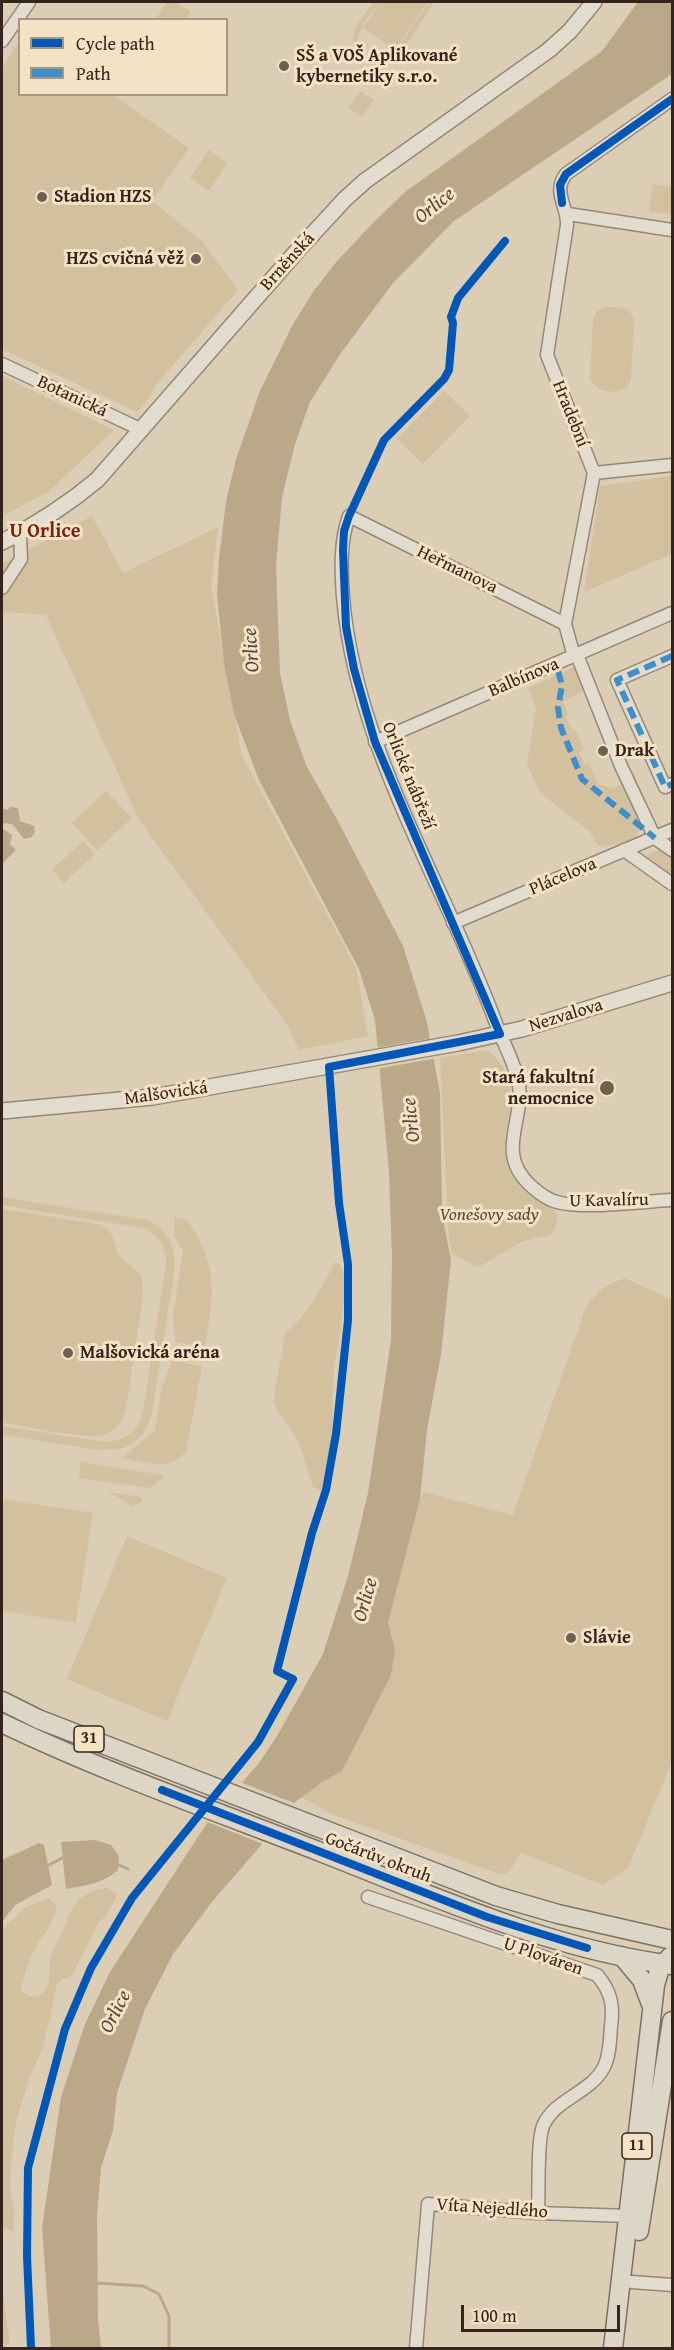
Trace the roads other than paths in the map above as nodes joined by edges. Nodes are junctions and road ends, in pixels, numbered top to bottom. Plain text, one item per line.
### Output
1 (29, 2) edge
2 (594, 2) edge
3 (2, 41) edge
4 (672, 99) edge
5 (568, 214) junction
6 (672, 230) edge
7 (2, 364) edge
8 (142, 430) junction
9 (672, 465) edge
10 (594, 473) junction
11 (349, 516) joint
12 (20, 533) junction
13 (2, 542) edge
14 (2, 588) edge
15 (672, 613) edge
16 (566, 624) junction
17 (575, 656) junction
18 (672, 656) edge
19 (375, 742) junction
20 (672, 784) edge
21 (672, 830) edge
22 (655, 838) junction
23 (624, 850) junction
24 (672, 850) edge
25 (672, 884) edge
26 (453, 923) junction
27 (672, 983) edge
28 (500, 1035) junction
29 (350, 1063) joint
30 (2, 1111) edge
31 (672, 1200) edge
32 (2, 1701) edge
33 (2, 1723) edge
34 (369, 1897) dead end
35 (622, 1956) junction
36 (671, 1960) edge
37 (652, 2012) junction
38 (672, 2020) edge
39 (538, 2213) junction
40 (629, 2216) junction
41 (632, 2282) junction
42 (672, 2285) edge
43 (416, 2349) edge
44 (613, 2349) edge
45 (625, 2349) edge

1 - 3 street
2 - 8 street, Brněnská
4 - 5 street, Hradební
5 - 6 street
5 - 10 street, Hradební
7 - 8 street, Botanická
8 - 12 street, Brněnská
9 - 10 street
10 - 16 street
11 - 16 street, Heřmanova
11 - 19 street, Orlické nábřeží
12 - 13 street, Brněnská
12 - 14 street
15 - 17 street, Balbínova
16 - 17 street
17 - 19 street, Balbínova
17 - 22 street
18 - 20 street
19 - 26 street, Orlické nábřeží
21 - 22 street, Plácelova
22 - 23 street, Plácelova
22 - 24 street
23 - 25 street
23 - 26 street, Plácelova
26 - 28 street, Orlické nábřeží
27 - 28 street, Nezvalova
28 - 29 street, Nezvalova
28 - 31 street, U Kavalíru
29 - 30 street, Malšovická
32 - 36 main road, Gočárův okruh / 31
33 - 35 main road, Gočárův okruh / 31
34 - 39 street, U Plováren
35 - 36 main road, Gočárův okruh / 31
35 - 37 main road
36 - 37 main road, 11
37 - 40 main road, 11
38 - 41 main road, 11
39 - 40 street, Víta Nejedlého
39 - 43 street, Víta Nejedlého
40 - 44 main road, 11
41 - 42 street
41 - 45 main road, 11

